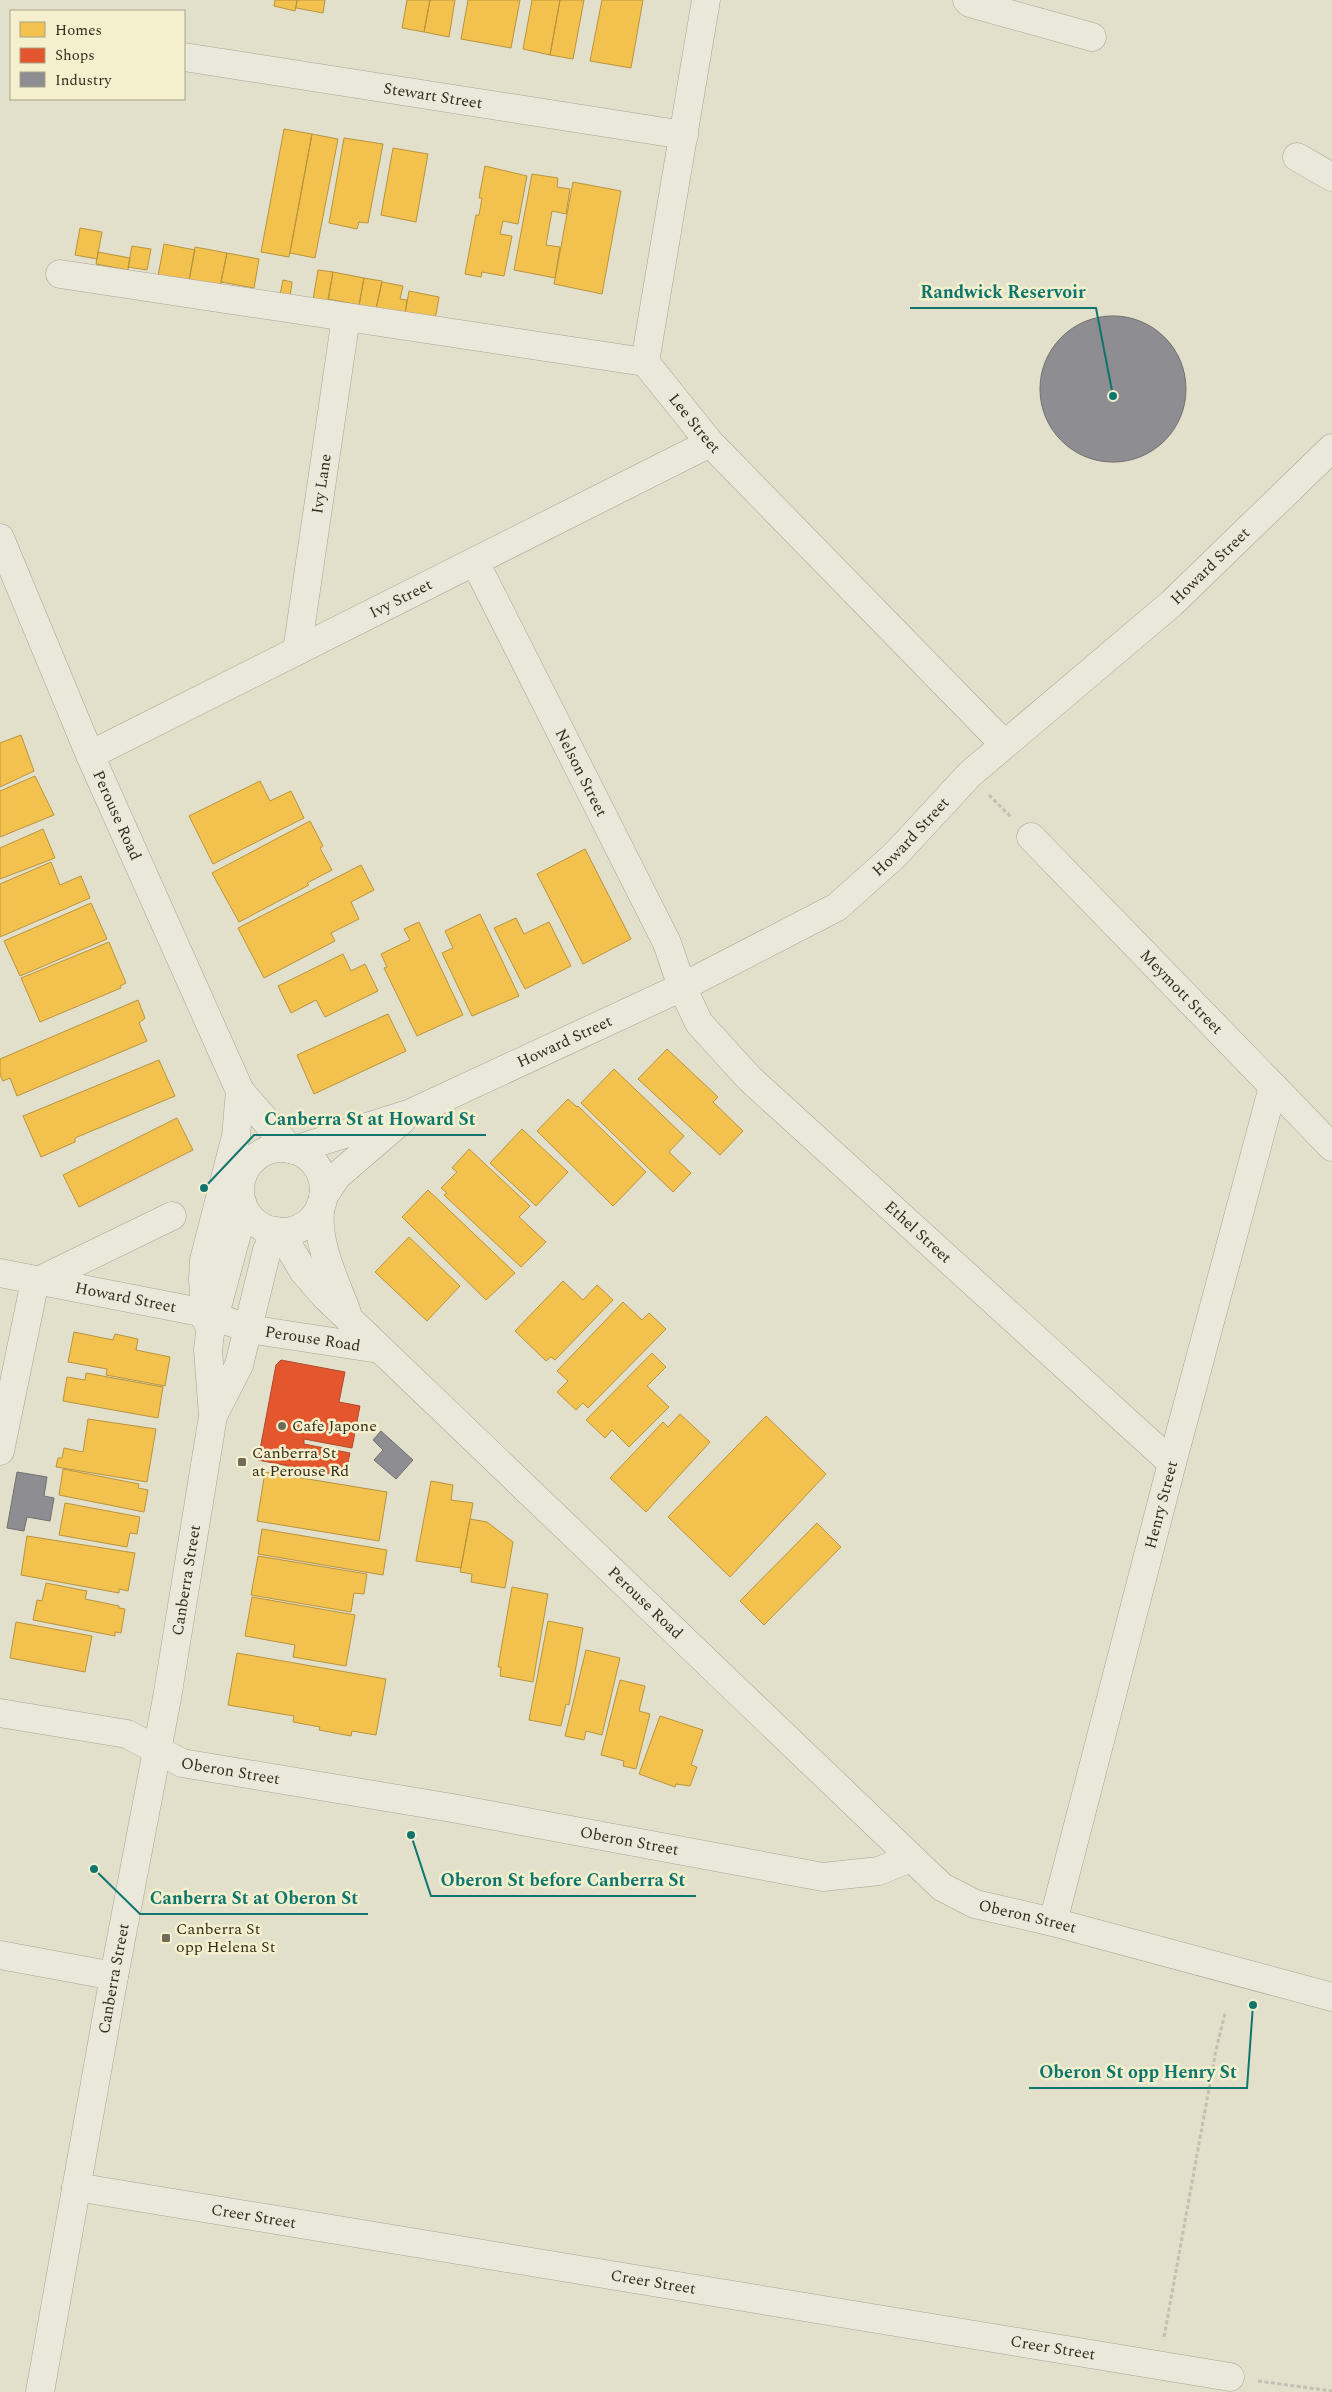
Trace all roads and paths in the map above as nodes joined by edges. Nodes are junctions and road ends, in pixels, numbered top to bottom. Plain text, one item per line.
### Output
1 (706, 0) edge
2 (967, 0) edge
3 (1092, 38) dead end
4 (185, 57) edge
5 (684, 135) junction
6 (1297, 157) dead end
7 (1332, 177) edge
8 (60, 274) dead end
9 (346, 317) junction
10 (646, 362) junction
11 (710, 443) junction
12 (1332, 448) edge
13 (0, 538) edge
14 (474, 562) junction
15 (297, 651) junction
16 (1004, 744) junction
17 (90, 755) junction
18 (1031, 837) dead end
19 (682, 987) junction
20 (1273, 1087) junction
21 (240, 1091) junction
22 (411, 1113) junction
23 (1332, 1147) edge
24 (292, 1150) junction
25 (247, 1167) junction
26 (322, 1201) junction
27 (242, 1202) junction
28 (172, 1216) dead end
29 (278, 1231) junction
30 (0, 1273) edge
31 (36, 1281) junction
32 (210, 1315) junction
33 (349, 1319) junction
34 (248, 1328) junction
35 (379, 1349) junction
36 (213, 1416) junction
37 (0, 1451) edge
38 (1172, 1463) junction
39 (0, 1713) edge
40 (157, 1750) junction
41 (910, 1858) junction
42 (1053, 1922) junction
43 (0, 1955) edge
44 (114, 1976) junction
45 (1332, 1998) edge
46 (1225, 2013) dead end
47 (76, 2186) junction
48 (1159, 2364) junction
49 (1230, 2377) joint
50 (1332, 2391) edge
51 (40, 2392) edge

1 - 5 street
2 - 3 street
4 - 5 street, Stewart Street
5 - 10 street
6 - 7 street
8 - 9 street
9 - 10 street
9 - 15 street, Ivy Lane
10 - 11 street, Lee Street
11 - 14 street, Ivy Street
11 - 16 street, Lee Street
12 - 16 street, Howard Street
13 - 17 street, Perouse Road
14 - 15 street, Ivy Street
14 - 19 street, Nelson Street
15 - 17 street, Ivy Street
16 - 19 street, Howard Street
17 - 21 street, Perouse Road
18 - 20 street, Meymott Street
19 - 22 street, Howard Street
19 - 38 street, Ethel Street
20 - 23 street, Meymott Street
20 - 38 street, Henry Street
21 - 24 street, Perouse Road
21 - 25 street, Perouse Road
21 - 32 street, Canberra Street
22 - 24 street, Howard Street
22 - 26 street, Howard Street
24 - 25 street
24 - 26 street
25 - 27 street
26 - 29 street
26 - 33 street, Perouse Road
27 - 29 street
27 - 32 street
28 - 31 street
29 - 33 street, Perouse Road
29 - 34 street, Canberra Street
30 - 31 street, Howard Street
31 - 32 street, Howard Street
31 - 37 street
32 - 34 street, Howard Street
32 - 36 street, Canberra Street
33 - 35 street, Perouse Road
34 - 35 street, Perouse Road
34 - 36 street, Canberra Street
35 - 41 street, Perouse Road
36 - 40 street, Canberra Street
38 - 42 street, Henry Street
39 - 40 street, Oberon Street
40 - 41 street, Oberon Street
40 - 44 street, Canberra Street
41 - 42 street, Oberon Street
42 - 45 street, Oberon Street
43 - 44 street
44 - 47 street, Canberra Street
46 - 48 path
47 - 48 street, Creer Street
47 - 51 street, Canberra Street
48 - 49 street, Creer Street
49 - 50 path

